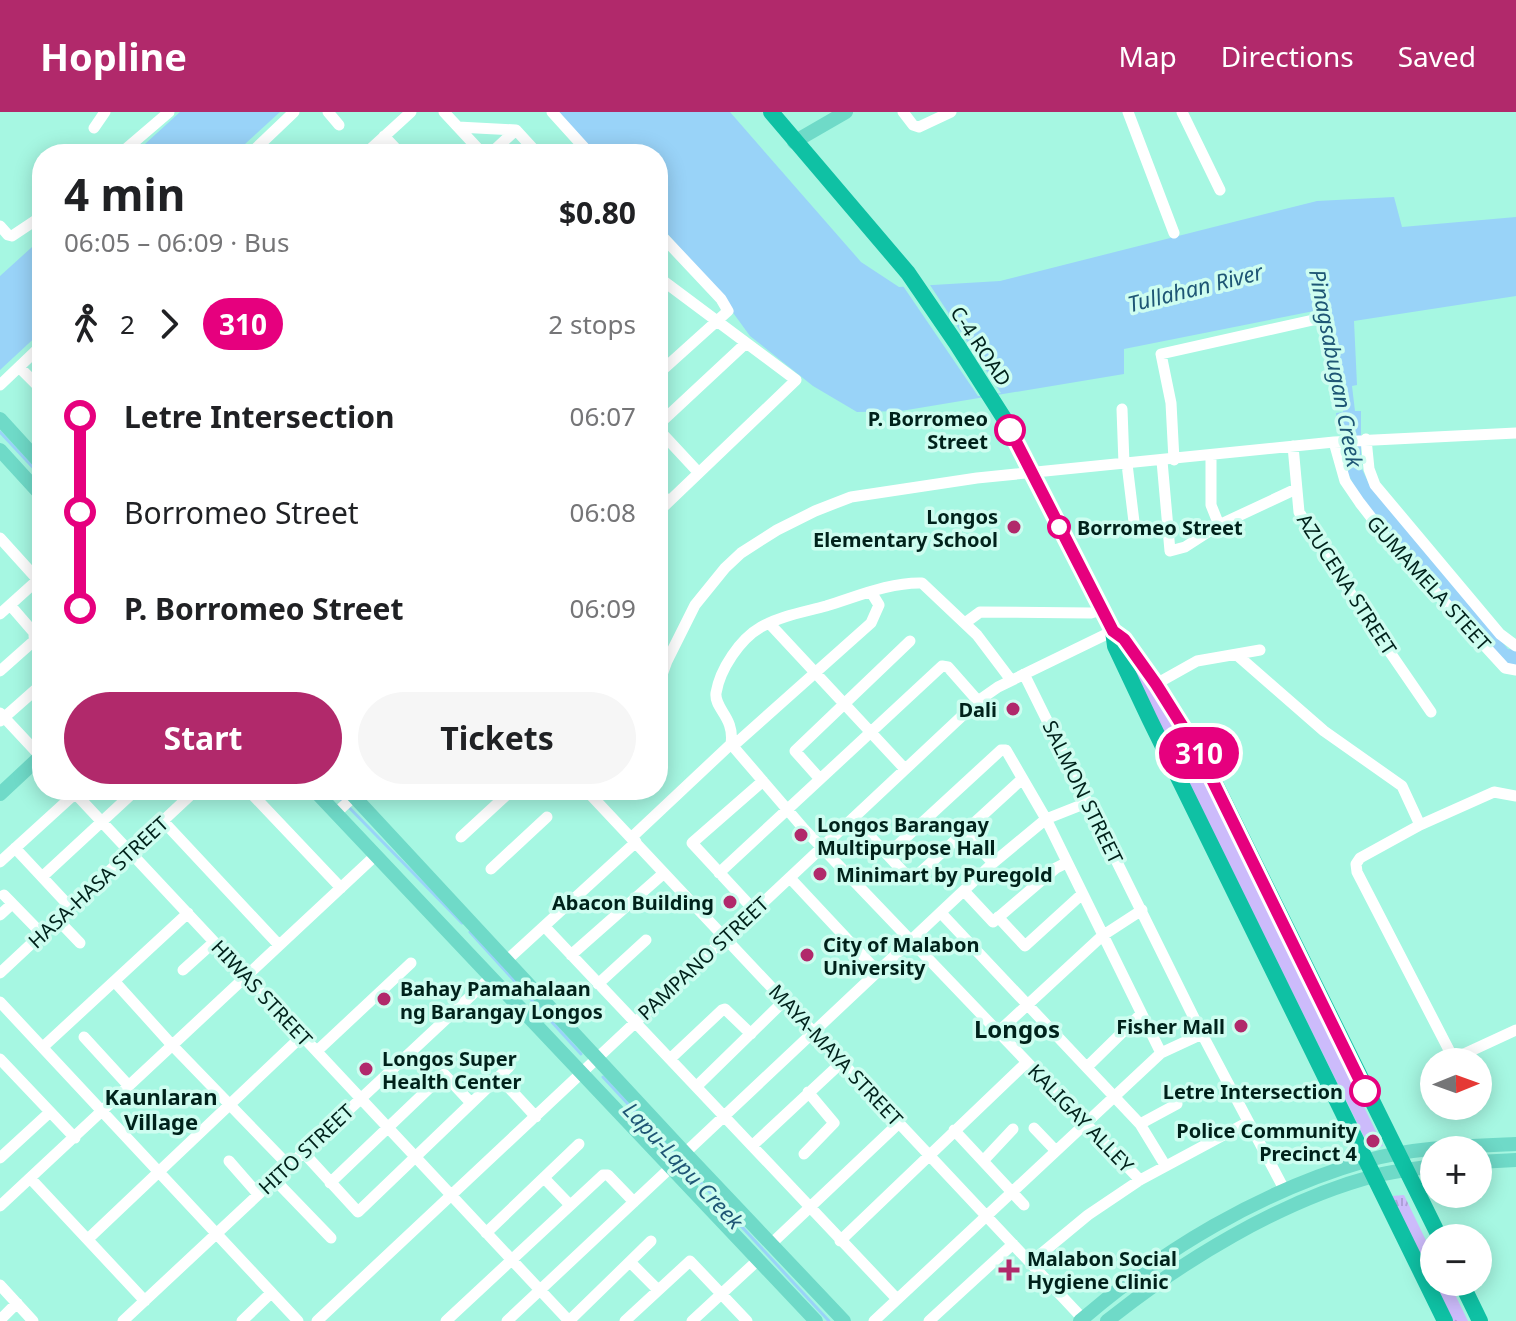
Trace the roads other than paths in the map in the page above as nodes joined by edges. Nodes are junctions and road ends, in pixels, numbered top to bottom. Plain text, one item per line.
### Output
1 (105, 112) edge
2 (169, 112) edge
3 (294, 112) edge
4 (328, 112) edge
5 (411, 112) edge
6 (444, 112) edge
7 (552, 112) edge
8 (846, 112) edge
9 (903, 112) edge
10 (951, 112) edge
11 (1128, 112) edge
12 (1182, 112) edge
13 (775, 113) edge
14 (339, 125) dead end
15 (458, 127) junction
16 (94, 128) dead end
17 (516, 130) junction
18 (384, 136) junction
19 (794, 142) junction
20 (132, 144) edge
21 (265, 144) edge
22 (376, 144) edge
23 (392, 144) edge
24 (474, 144) edge
25 (501, 144) edge
26 (529, 144) edge
27 (581, 144) edge
28 (1220, 190) dead end
29 (32, 223) edge
30 (0, 226) edge
31 (1174, 233) dead end
32 (668, 243) edge
33 (668, 285) edge
34 (1313, 320) dead end
35 (714, 321) junction
36 (745, 344) junction
37 (32, 355) edge
38 (668, 365) edge
39 (19, 367) junction
40 (32, 380) edge
41 (0, 385) edge
42 (1122, 409) dead end
43 (668, 417) edge
44 (0, 419) edge
45 (1516, 433) edge
46 (668, 438) edge
47 (1363, 439) junction
48 (1339, 441) junction
49 (1293, 446) junction
50 (0, 450) edge
51 (32, 454) edge
52 (1211, 455) junction
53 (1168, 460) junction
54 (1125, 464) junction
55 (698, 472) junction
56 (1031, 472) junction
57 (32, 485) edge
58 (1296, 489) junction
59 (668, 501) edge
60 (1134, 522) dead end
61 (1219, 525) junction
62 (2, 545) edge
63 (32, 571) edge
64 (32, 585) edge
65 (871, 592) junction
66 (10, 605) junction
67 (1102, 610) junction
68 (0, 614) edge
69 (769, 623) junction
70 (965, 623) junction
71 (32, 629) edge
72 (1113, 631) junction
73 (910, 641) dead end
74 (32, 643) edge
75 (1516, 646) edge
76 (1260, 650) dead end
77 (1237, 655) junction
78 (668, 659) edge
79 (1516, 670) edge
80 (0, 671) edge
81 (816, 673) junction
82 (1024, 674) junction
83 (1011, 680) junction
84 (1156, 684) junction
85 (32, 692) edge
86 (978, 701) junction
87 (846, 704) junction
88 (1431, 712) dead end
89 (2, 717) edge
90 (870, 732) junction
91 (732, 745) junction
92 (32, 746) edge
93 (32, 765) edge
94 (904, 768) junction
95 (820, 779) junction
96 (1022, 779) junction
97 (763, 781) junction
98 (0, 794) edge
99 (1516, 796) edge
100 (66, 800) edge
101 (84, 800) edge
102 (125, 800) edge
103 (185, 800) edge
104 (257, 800) edge
105 (348, 800) edge
106 (501, 800) edge
107 (596, 800) edge
108 (1089, 802) junction
109 (789, 809) junction
110 (547, 817) dead end
111 (853, 818) junction
112 (1046, 819) junction
113 (163, 821) junction
114 (102, 822) junction
115 (1420, 825) junction
116 (965, 832) junction
117 (461, 837) dead end
118 (634, 840) junction
119 (15, 848) junction
120 (822, 848) junction
121 (131, 852) junction
122 (888, 854) junction
123 (376, 855) junction
124 (0, 862) edge
125 (993, 863) junction
126 (1066, 863) junction
127 (491, 869) dead end
128 (664, 873) junction
129 (719, 873) junction
130 (42, 877) junction
131 (790, 878) junction
132 (341, 888) junction
133 (965, 892) junction
134 (1081, 895) junction
135 (71, 908) junction
136 (754, 910) junction
137 (1142, 910) junction
138 (188, 913) junction
139 (941, 913) junction
140 (0, 915) edge
141 (998, 917) junction
142 (58, 920) junction
143 (469, 920) junction
144 (545, 927) junction
145 (42, 934) junction
146 (1102, 936) junction
147 (451, 937) junction
148 (725, 937) junction
149 (646, 940) dead end
150 (911, 941) junction
151 (214, 942) junction
152 (80, 943) dead end
153 (278, 944) junction
154 (571, 955) junction
155 (506, 961) junction
156 (411, 963) dead end
157 (183, 970) dead end
158 (877, 971) junction
159 (0, 973) edge
160 (246, 975) junction
161 (490, 978) junction
162 (115, 982) junction
163 (598, 984) junction
164 (784, 1001) junction
165 (0, 1002) edge
166 (1027, 1005) junction
167 (1141, 1014) junction
168 (634, 1022) junction
169 (1516, 1030) edge
170 (813, 1031) junction
171 (998, 1032) junction
172 (751, 1034) junction
173 (1202, 1034) junction
174 (302, 1036) junction
175 (84, 1037) dead end
176 (171, 1044) junction
177 (43, 1047) junction
178 (317, 1051) junction
179 (1161, 1053) junction
180 (0, 1059) edge
181 (597, 1059) junction
182 (670, 1059) junction
183 (842, 1062) junction
184 (1027, 1062) junction
185 (509, 1067) dead end
186 (1087, 1067) junction
187 (582, 1074) junction
188 (499, 1077) junction
189 (128, 1085) junction
190 (697, 1086) junction
191 (808, 1092) junction
192 (1115, 1096) junction
193 (361, 1099) junction
194 (471, 1103) junction
195 (1177, 1104) dead end
196 (228, 1105) junction
197 (101, 1111) junction
198 (50, 1112) junction
199 (724, 1114) junction
200 (536, 1117) junction
201 (1248, 1122) junction
202 (899, 1123) junction
203 (1086, 1123) junction
204 (1140, 1124) junction
205 (388, 1128) junction
206 (1034, 1128) dead end
207 (1013, 1129) dead end
208 (954, 1130) junction
209 (75, 1138) junction
210 (579, 1144) dead end
211 (1516, 1144) edge
212 (753, 1145) junction
213 (1056, 1151) junction
214 (303, 1152) junction
215 (685, 1153) junction
216 (804, 1154) dead end
217 (929, 1154) junction
218 (1398, 1154) junction
219 (415, 1157) junction
220 (0, 1158) edge
221 (1516, 1160) edge
222 (229, 1161) dead end
223 (983, 1161) junction
224 (1365, 1161) junction
225 (1492, 1161) edge
226 (1165, 1165) junction
227 (289, 1166) junction
228 (1420, 1168) edge
229 (669, 1169) junction
230 (159, 1171) junction
231 (1406, 1171) junction
232 (1374, 1176) junction
233 (30, 1178) junction
234 (544, 1178) junction
235 (274, 1179) junction
236 (1140, 1180) junction
237 (330, 1183) junction
238 (1284, 1189) junction
239 (1012, 1192) junction
240 (258, 1194) junction
241 (452, 1196) junction
242 (634, 1202) junction
243 (570, 1205) junction
244 (1024, 1205) dead end
245 (0, 1206) edge
246 (811, 1208) junction
247 (986, 1216) junction
248 (1433, 1224) edge
249 (215, 1233) junction
250 (486, 1233) junction
251 (331, 1238) dead end
252 (88, 1239) junction
253 (651, 1241) dead end
254 (840, 1241) junction
255 (771, 1244) junction
256 (1013, 1244) junction
257 (511, 1259) junction
258 (757, 1261) junction
259 (630, 1262) junction
260 (1030, 1263) junction
261 (0, 1285) edge
262 (539, 1290) junction
263 (658, 1290) junction
264 (271, 1293) junction
265 (722, 1293) junction
266 (1468, 1296) edge
267 (897, 1299) junction
268 (145, 1301) junction
269 (17, 1303) junction
270 (130, 1319) edge
271 (0, 1320) edge
272 (1083, 1320) edge
273 (33, 1321) edge
274 (242, 1321) edge
275 (298, 1321) edge
276 (317, 1321) edge
277 (446, 1321) edge
278 (507, 1321) edge
279 (569, 1321) edge
280 (625, 1321) edge
281 (692, 1321) edge
282 (747, 1321) edge
283 (816, 1321) edge
284 (844, 1321) edge
285 (874, 1321) edge
286 (929, 1321) edge
287 (1107, 1321) edge
288 (1445, 1321) edge
289 (1480, 1321) edge

1 - 16 street
2 - 20 street
3 - 21 street
4 - 14 street
5 - 18 street
6 - 15 street
7 - 27 street
8 - 19 main road
9 - 10 street
11 - 31 street
12 - 28 street
13 - 19 highway, C-4 ROAD
15 - 17 street
15 - 24 street
17 - 25 street
17 - 26 street
18 - 22 street
18 - 23 street
19 - 56 highway, C-4 ROAD
29 - 30 street
32 - 35 street
33 - 35 street
34 - 53 street
35 - 36 street
35 - 38 street
36 - 43 street
36 - 55 street
37 - 39 street
39 - 40 street
39 - 41 street
42 - 54 street
44 - 51 main road
45 - 47 street
46 - 55 street
47 - 48 street
47 - 75 street
48 - 49 street
48 - 79 street, GUMAMELA STEET
49 - 52 street
49 - 58 street, AZUCENA STREET
50 - 57 main road
52 - 53 street
52 - 61 street
53 - 54 street
53 - 61 street
54 - 56 street
54 - 60 street
55 - 59 street
56 - 67 highway, C-4 ROAD
56 - 78 street
58 - 61 street
58 - 88 street, AZUCENA STREET
62 - 63 street
64 - 66 street
65 - 69 street
65 - 70 street
65 - 81 street
66 - 68 street
66 - 71 street
67 - 70 street
67 - 72 highway, C-4 ROAD
69 - 81 street
69 - 91 street
70 - 83 street
72 - 82 street, PAMPANO STREET
72 - 84 highway, C-4 ROAD
72 - 224 highway, C-4 ROAD
73 - 87 street
74 - 80 street
76 - 77 street
77 - 84 street
77 - 115 street
81 - 87 street
81 - 91 street
82 - 83 street, PAMPANO STREET
82 - 108 street, SALMON STREET
83 - 86 street, PAMPANO STREET
84 - 218 highway, C-4 ROAD
85 - 89 street
86 - 90 street
86 - 94 street, PAMPANO STREET
87 - 90 street
87 - 95 street
89 - 92 street
90 - 94 street
90 - 95 street
91 - 97 street, KALIGAY ALLEY
91 - 118 street
93 - 98 main road
94 - 111 street, PAMPANO STREET
95 - 109 street
96 - 112 street
96 - 116 street
96 - 122 street
97 - 109 street, KALIGAY ALLEY
97 - 129 street
99 - 115 street
100 - 119 street
101 - 114 street, HIWAS STREET
102 - 114 street
103 - 113 street, HASA-HASA STREET
104 - 132 street
105 - 123 main road
105 - 143 main road
106 - 117 street
107 - 118 street, MAYA-MAYA STREET
108 - 112 street
108 - 137 street, SALMON STREET
109 - 120 street, KALIGAY ALLEY
109 - 129 street
110 - 127 street
111 - 120 street, PAMPANO STREET
111 - 122 street
112 - 125 street
112 - 126 street
113 - 121 street, HASA-HASA STREET
113 - 153 street
114 - 121 street, HIWAS STREET
114 - 130 street
115 - 169 street
116 - 122 street
116 - 125 street
118 - 128 street, MAYA-MAYA STREET
118 - 144 street
119 - 124 street
119 - 130 street
120 - 131 street, PAMPANO STREET
120 - 150 street, KALIGAY ALLEY
121 - 135 street, HASA-HASA STREET
121 - 138 street, HIWAS STREET
123 - 132 street
123 - 147 main road
125 - 133 street
126 - 134 street
126 - 141 street
128 - 148 street, MAYA-MAYA STREET
128 - 154 street
129 - 136 street
130 - 135 street
131 - 136 street, PAMPANO STREET
131 - 158 street
132 - 153 street
133 - 139 street
133 - 141 street
134 - 141 street
134 - 146 street
135 - 142 street, HASA-HASA STREET
136 - 148 street, PAMPANO STREET
137 - 146 street
137 - 173 street, SALMON STREET
138 - 151 street, HIWAS STREET
138 - 162 street
139 - 150 street
139 - 166 street
140 - 145 street
142 - 145 street, HASA-HASA STREET
142 - 152 street
143 - 147 main road
143 - 155 main road
144 - 154 street
144 - 155 street
145 - 159 street, HASA-HASA STREET
146 - 166 street
146 - 167 street
147 - 161 main road
148 - 164 street, MAYA-MAYA STREET
148 - 168 street, PAMPANO STREET
149 - 163 street
150 - 158 street
150 - 171 street, KALIGAY ALLEY
151 - 157 street
151 - 160 street, HIWAS STREET
153 - 160 street
154 - 163 street
155 - 181 main road
156 - 178 street
158 - 170 street
160 - 174 street, HIWAS STREET
160 - 176 street
161 - 187 main road
161 - 193 street, HITO STREET
162 - 176 street
162 - 177 street
163 - 168 street
164 - 170 street, MAYA-MAYA STREET
164 - 172 street
165 - 177 street
166 - 171 street
166 - 186 street
167 - 179 street
167 - 186 street
168 - 181 street, PAMPANO STREET
168 - 182 street
170 - 183 street, MAYA-MAYA STREET
170 - 199 street
171 - 184 street, KALIGAY ALLEY
172 - 182 street
172 - 190 street
173 - 179 street
173 - 201 street, SALMON STREET
174 - 178 street, HIWAS STREET
174 - 196 street
175 - 189 street
176 - 189 street
176 - 196 street
177 - 197 street
178 - 193 street, HIWAS STREET
179 - 192 street
180 - 198 street
181 - 187 street, PAMPANO STREET
181 - 215 main road
182 - 190 street
183 - 191 street
183 - 202 street, MAYA-MAYA STREET
184 - 203 street, KALIGAY ALLEY
184 - 208 street
185 - 188 street
186 - 192 street
187 - 200 street, PAMPANO STREET
187 - 229 main road
188 - 194 street
188 - 200 street
189 - 197 street
190 - 199 street
191 - 212 street
191 - 216 street
192 - 203 street
192 - 204 street
193 - 205 street, HIWAS STREET
193 - 214 street, HITO STREET
194 - 205 street
194 - 219 street
195 - 204 street
196 - 227 street
196 - 230 street
197 - 209 street
197 - 230 street
198 - 209 street
198 - 220 street
199 - 212 street
199 - 215 street
200 - 241 street, PAMPANO STREET
201 - 226 street
201 - 238 street, SALMON STREET
202 - 217 street, MAYA-MAYA STREET
202 - 246 street
203 - 213 street
203 - 236 street, KALIGAY ALLEY
204 - 226 street
205 - 219 street, HIWAS STREET
205 - 237 street
206 - 213 street
207 - 223 street
208 - 217 street
208 - 223 street
209 - 233 street
210 - 234 street
211 - 218 main road
212 - 246 street
213 - 239 street
214 - 227 street, HITO STREET
214 - 237 street
215 - 255 main road
217 - 247 street, MAYA-MAYA STREET
217 - 254 street
218 - 224 main road
218 - 231 highway, C-4 ROAD
219 - 237 street
219 - 241 street, HIWAS STREET
221 - 225 main road
222 - 240 street
223 - 239 street
224 - 232 highway, C-4 ROAD
224 - 238 main road
226 - 236 street
227 - 235 street, HITO STREET
228 - 231 main road
229 - 242 street
229 - 258 main road
230 - 249 street
230 - 252 street
231 - 232 main road
231 - 248 highway, C-4 ROAD
232 - 287 main road
232 - 288 highway, C-4 ROAD
233 - 245 street
233 - 252 street
234 - 243 street
234 - 250 street
235 - 240 street, HITO STREET
235 - 251 street
236 - 260 street
238 - 272 main road
239 - 244 street
239 - 247 street
240 - 249 street, HITO STREET
241 - 250 street, HIWAS STREET
241 - 276 street, PAMPANO STREET
242 - 243 street
242 - 262 street
243 - 257 street
246 - 254 street
246 - 255 street
247 - 256 street, MAYA-MAYA STREET
247 - 267 street
249 - 264 street
249 - 268 street, HITO STREET
250 - 257 street, HIWAS STREET
252 - 268 street
253 - 259 street
254 - 267 street
255 - 284 main road
256 - 260 street, MAYA-MAYA STREET
256 - 286 street
257 - 262 street, HIWAS STREET
257 - 277 street
258 - 265 street
258 - 283 main road
259 - 263 street
259 - 279 street
260 - 272 street, MAYA-MAYA STREET
261 - 269 street
262 - 278 street
262 - 279 street, HIWAS STREET
263 - 265 street
263 - 280 street
264 - 274 street
264 - 275 street
265 - 281 street
265 - 282 street
266 - 289 highway
267 - 285 street
268 - 270 street, HITO STREET
269 - 271 street
269 - 273 street

